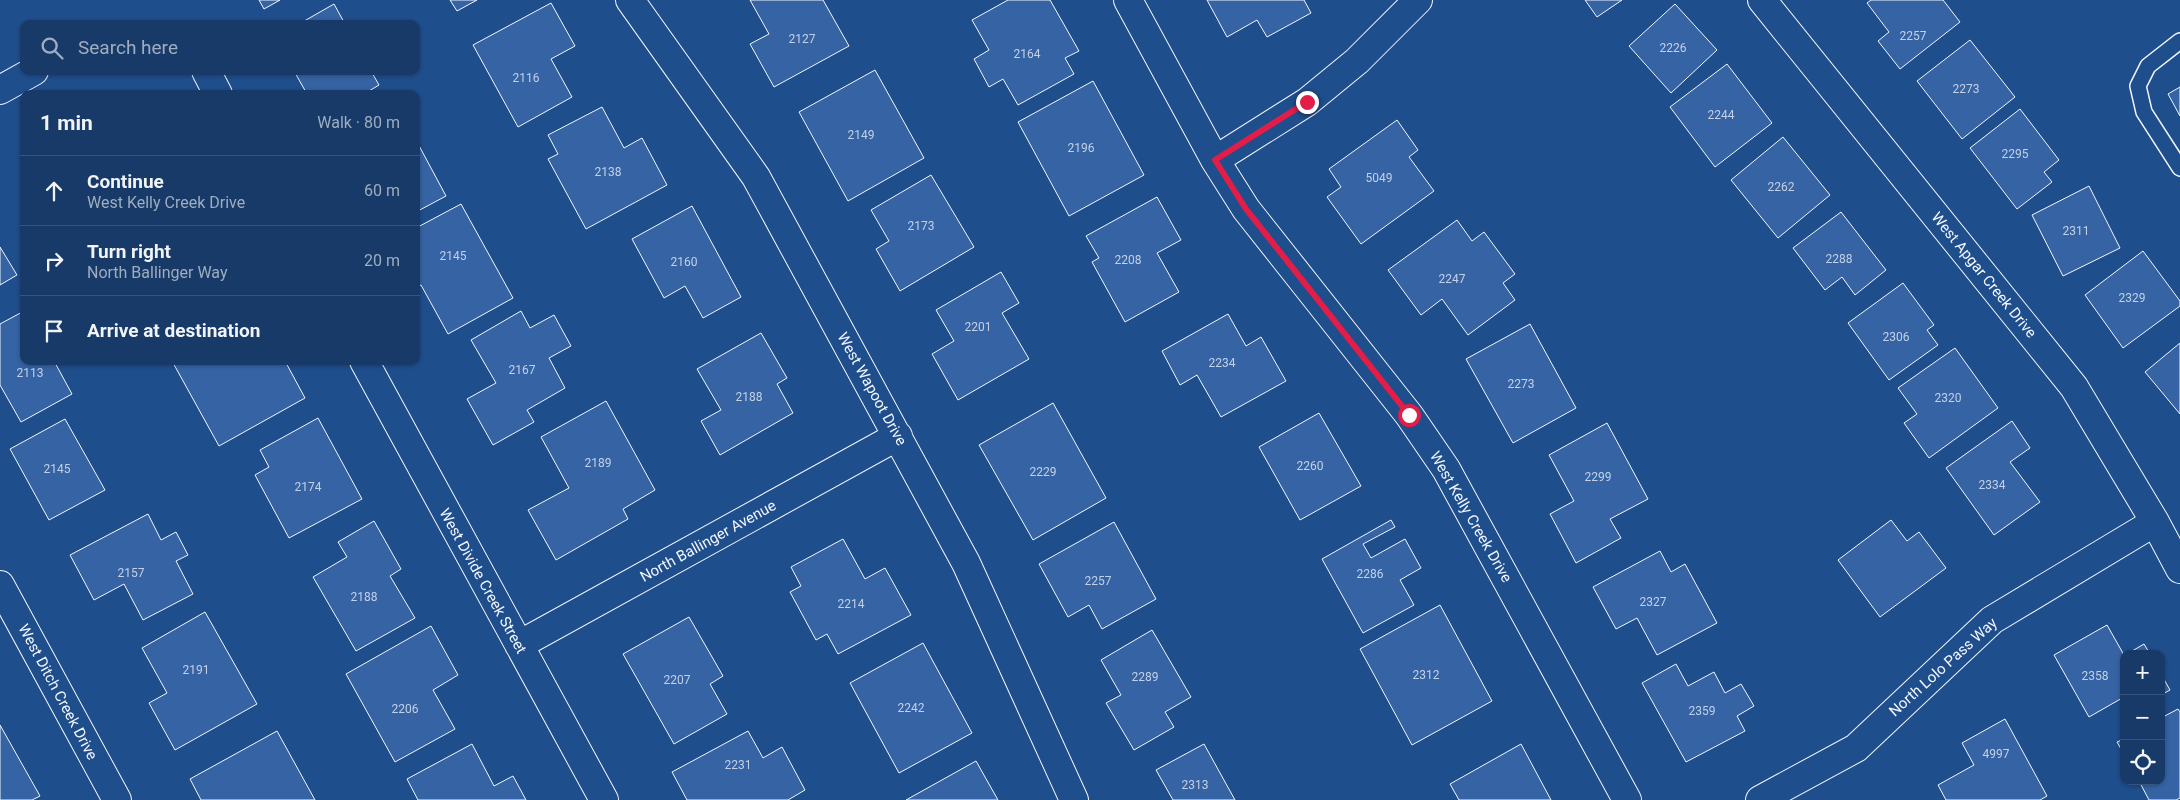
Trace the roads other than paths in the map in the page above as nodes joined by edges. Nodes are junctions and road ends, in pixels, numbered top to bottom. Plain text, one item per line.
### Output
1 (630, 0) edge
2 (1128, 0) edge
3 (1418, 0) edge
4 (1762, 0) edge
5 (2180, 41) edge
6 (27, 75) edge
7 (208, 75) edge
8 (0, 90) edge
9 (216, 90) edge
10 (1215, 160) junction
11 (2180, 168) edge
12 (366, 365) edge
13 (898, 436) junction
14 (2155, 522) junction
15 (2180, 569) edge
16 (0, 584) edge
17 (518, 645) junction
18 (117, 800) edge
19 (604, 800) edge
20 (1074, 800) edge
21 (1627, 800) edge
22 (1760, 800) edge

1 - 13 street, West Wapoot Drive
2 - 10 street, West Kelly Creek Drive
3 - 10 street
4 - 14 street, West Apgar Creek Drive
5 - 11 lane
6 - 8 street
7 - 9 street
10 - 21 street, West Kelly Creek Drive
12 - 17 street, West Divide Creek Street
13 - 17 street, North Ballinger Avenue
13 - 20 street, West Wapoot Drive
14 - 15 street, West Apgar Creek Drive
14 - 22 street, North Lolo Pass Way
16 - 18 street, West Ditch Creek Drive
17 - 19 street, West Divide Creek Street

